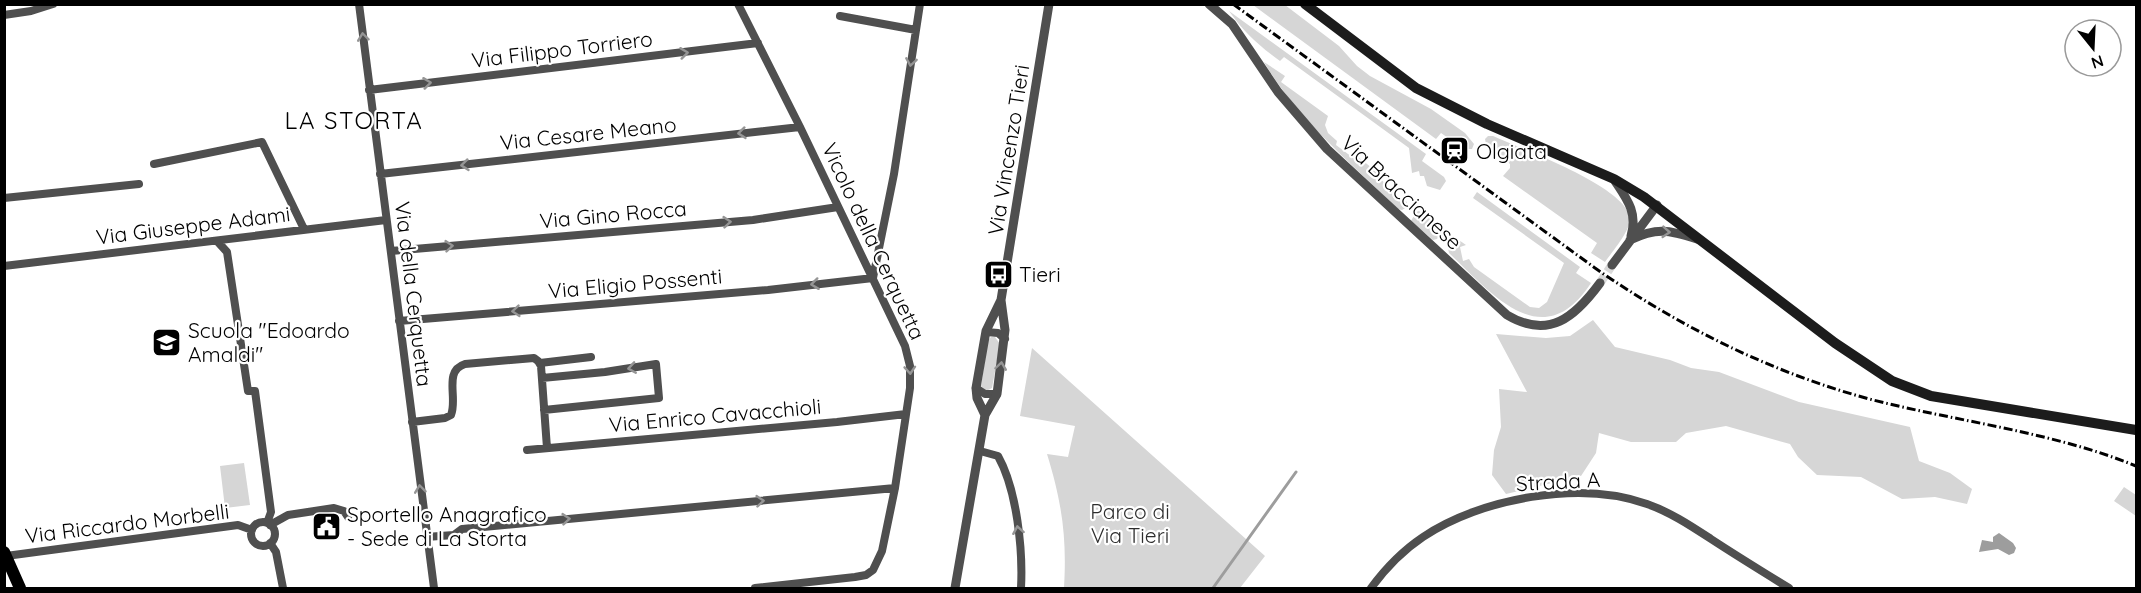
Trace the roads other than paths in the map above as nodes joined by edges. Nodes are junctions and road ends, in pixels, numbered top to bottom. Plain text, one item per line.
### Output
1 (53, 4) edge
2 (359, 4) edge
3 (738, 4) edge
4 (920, 4) edge
5 (1049, 4) edge
6 (1209, 4) edge
7 (1305, 4) edge
8 (4, 15) edge
9 (840, 16) dead end
10 (916, 30) junction
11 (758, 43) junction
12 (369, 90) junction
13 (800, 127) junction
14 (154, 164) dead end
15 (380, 174) junction
16 (1614, 178) junction
17 (139, 184) dead end
18 (4, 198) edge
19 (1657, 206) junction
20 (838, 207) junction
21 (386, 220) junction
22 (304, 229) junction
23 (1630, 240) junction
24 (217, 241) junction
25 (1702, 241) junction
26 (391, 251) junction
27 (1612, 265) tunnel mouth
28 (4, 266) edge
29 (873, 278) junction
30 (1600, 283) tunnel mouth
31 (1001, 300) junction
32 (399, 321) junction
33 (986, 332) junction
34 (1005, 339) junction
35 (591, 357) dead end
36 (540, 363) junction
37 (542, 378) junction
38 (976, 388) junction
39 (997, 394) junction
40 (544, 410) junction
41 (906, 414) junction
42 (985, 415) junction
43 (412, 422) junction
44 (2136, 430) edge
45 (547, 448) junction
46 (527, 450) dead end
47 (980, 451) junction
48 (894, 488) junction
49 (348, 517) dead end
50 (269, 524) junction
51 (252, 530) junction
52 (426, 537) junction
53 (270, 543) junction
54 (5, 554) edge
55 (20, 588) edge
56 (283, 588) edge
57 (434, 588) edge
58 (755, 588) edge
59 (955, 588) edge
60 (1021, 588) edge
61 (1371, 588) edge
62 (1789, 588) edge

1 - 8 street
12 -> 2 street, Via della Cerquetta
3 - 11 street, Vicolo della Cerquetta
4 - 10 street
5 - 31 street, Via Vincenzo Tieri
6 - 30 street, Via Braccianese
7 - 16 main road
9 - 10 street
10 -> 29 street
12 -> 11 street, Via Filippo Torriero
11 - 13 street, Vicolo della Cerquetta
12 - 15 street, Via della Cerquetta
13 -> 15 street, Via Cesare Meano
13 - 20 street, Vicolo della Cerquetta
14 - 22 street
15 - 21 street, Via della Cerquetta
16 - 19 main road
16 - 23 street
17 - 18 street
19 - 23 street
19 - 25 main road
26 -> 20 street, Via Gino Rocca
20 - 29 street, Vicolo della Cerquetta
21 - 22 street, Via Giuseppe Adami
21 - 26 street, Via della Cerquetta
22 - 24 street, Via Giuseppe Adami
23 -> 25 street
23 - 27 street
24 - 28 street, Via Giuseppe Adami
24 - 50 street
25 - 44 main road
26 - 32 street, Via della Cerquetta
29 -> 32 street, Via Eligio Possenti
29 -> 41 street, Vicolo della Cerquetta
31 - 33 street, Via Vincenzo Tieri
31 - 34 street, Via Vincenzo Tieri
32 - 43 street, Via della Cerquetta
33 - 34 street
33 - 38 street, Via Vincenzo Tieri
39 -> 34 street, Via Vincenzo Tieri
35 - 36 street
36 - 37 street
36 - 43 street
37 - 40 street
40 -> 37 street
38 - 39 street
38 - 42 street, Via Vincenzo Tieri
39 - 42 street, Via Vincenzo Tieri
40 - 45 street
41 - 45 street, Via Enrico Cavacchioli
41 - 48 street, Vicolo della Cerquetta
42 - 47 street, Via Vincenzo Tieri
52 -> 43 street, Via della Cerquetta
45 - 46 street, Via Enrico Cavacchioli
47 - 59 street, Via Vincenzo Tieri
60 -> 47 street
52 -> 48 street
48 - 58 street, Vicolo della Cerquetta
49 - 50 street
50 - 51 street
50 - 53 street
51 - 53 street
51 - 54 street, Via Riccardo Morbelli
52 - 57 street, Via della Cerquetta
53 - 56 street
54 - 55 main road
61 - 62 street, Strada A

